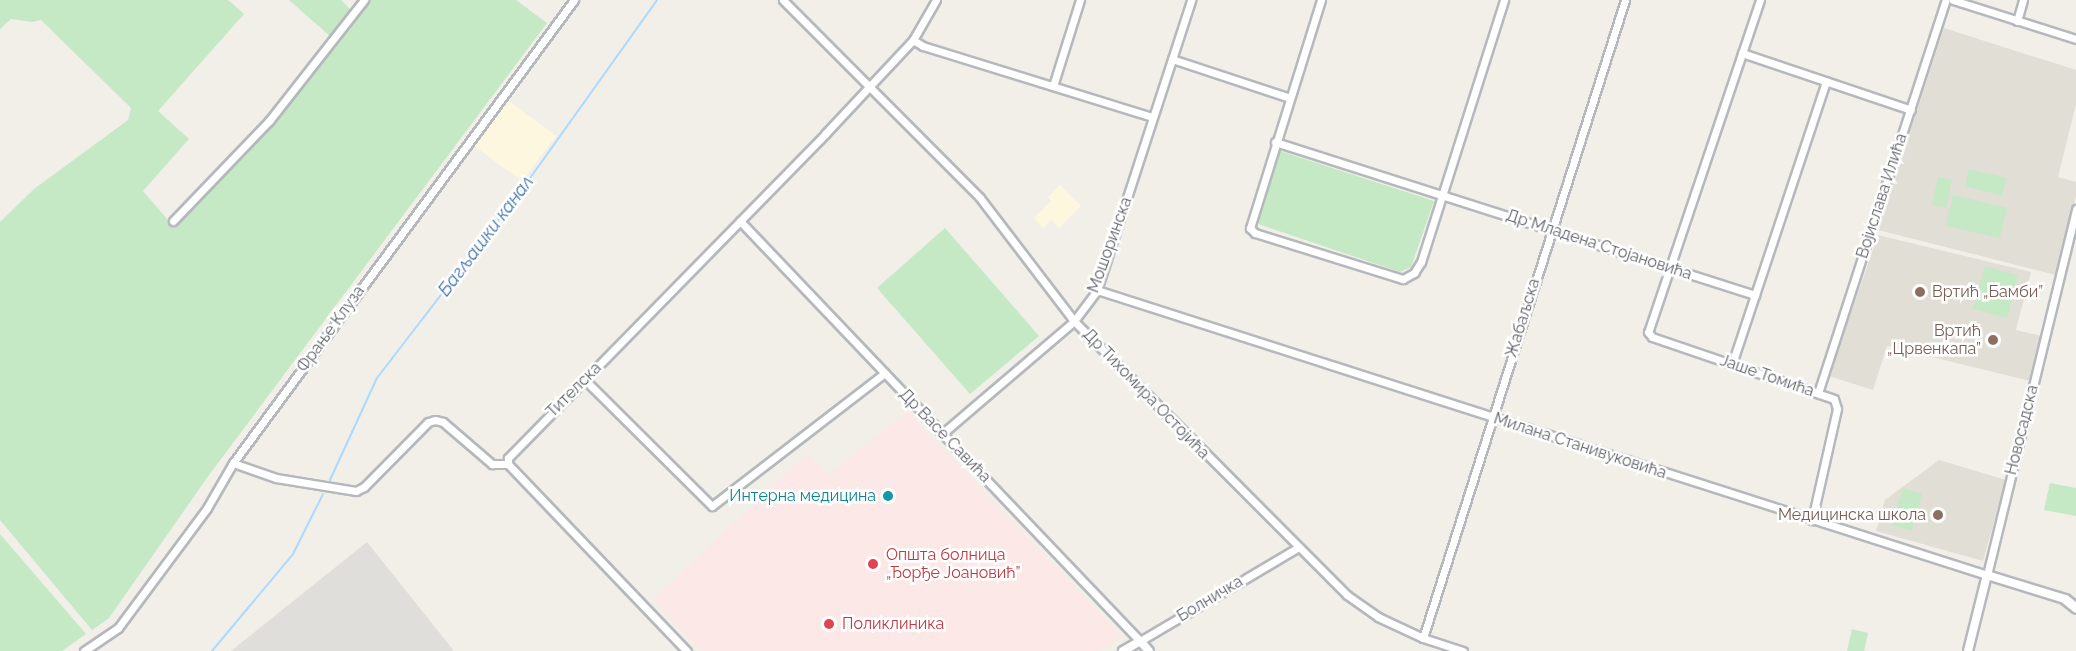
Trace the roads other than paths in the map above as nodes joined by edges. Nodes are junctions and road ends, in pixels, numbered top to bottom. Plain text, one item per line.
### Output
1 (364, 0) edge
2 (574, 0) edge
3 (936, 0) edge
4 (1080, 0) edge
5 (1191, 0) edge
6 (1321, 0) edge
7 (1504, 0) edge
8 (1626, 0) edge
9 (1760, 0) edge
10 (1946, 0) edge
11 (1953, 0) edge
12 (2023, 0) edge
13 (787, 2) edge
14 (2017, 21) junction
15 (2076, 39) edge
16 (913, 40) junction
17 (1742, 53) junction
18 (1172, 59) junction
19 (1826, 81) junction
20 (870, 85) junction
21 (1053, 86) junction
22 (1290, 98) junction
23 (1911, 110) junction
24 (1152, 117) junction
25 (1275, 142) junction
26 (1442, 195) junction
27 (2076, 209) edge
28 (173, 221) dead end
29 (740, 221) junction
30 (1551, 230) junction
31 (1669, 267) junction
32 (1097, 290) junction
33 (1755, 295) junction
34 (1074, 321) junction
35 (1732, 364) junction
36 (885, 373) junction
37 (585, 380) junction
38 (1818, 393) junction
39 (1492, 418) junction
40 (943, 433) junction
41 (232, 463) junction
42 (508, 464) junction
43 (1812, 520) junction
44 (1297, 548) junction
45 (1987, 575) junction
46 (2076, 597) edge
47 (2065, 599) junction
48 (2076, 608) edge
49 (1423, 638) junction
50 (1140, 641) junction
51 (84, 651) edge
52 (687, 651) edge
53 (1123, 651) edge
54 (1149, 651) edge
55 (1463, 651) edge
56 (1968, 651) edge

1 - 28 street
2 - 41 street, Фрање Клуза
3 - 16 street, Тителска
4 - 21 street
5 - 18 street, Мошоринска
6 - 22 street
7 - 26 street
8 - 30 street, Жабаљска
9 - 17 street
10 - 23 street, Војислава Илића
11 - 14 street
12 - 14 street
13 - 20 street
14 - 15 street
16 - 20 street, Тителска
16 - 21 street
17 - 19 street
17 - 31 street
18 - 22 street
18 - 24 street, Мошоринска
19 - 23 street
19 - 33 street
20 - 29 street, Тителска
20 - 34 street, Др Тихомира Остојића
21 - 24 street
22 - 25 street
23 - 38 street, Војислава Илића
24 - 32 street, Мошоринска
25 - 26 street, Др Младена Стојановића
25 - 26 street
26 - 30 street, Др Младена Стојановића
27 - 45 street, Новосадска
29 - 36 street, Др Васе Савића
29 - 37 street, Тителска
30 - 31 street, Др Младена Стојановића
30 - 39 street, Жабаљска
31 - 33 street, Др Младена Стојановића
31 - 35 street, Јаше Томића
32 - 34 street, Мошоринска
32 - 39 street, Милана Станивуковића
33 - 35 street
34 - 40 street, Мошоринска
34 - 44 street, Др Тихомира Остојића
35 - 38 street, Јаше Томића
36 - 37 street
36 - 40 street, Др Васе Савића
37 - 42 street, Тителска
38 - 43 street, Јаше Томића
39 - 43 street, Милана Станивуковића
39 - 49 street, Жабаљска
40 - 50 street, Др Васе Савића
41 - 42 street
41 - 51 street, Фрање Клуза
42 - 52 street
43 - 45 street, Милана Станивуковића
44 - 49 street, Др Тихомира Остојића
44 - 50 street, Болничка
45 - 47 street, Милана Станивуковића
45 - 56 street, Новосадска
46 - 47 main road
47 - 48 main road
49 - 55 street, Др Тихомира Остојића
50 - 53 street, Болничка
50 - 54 street, Др Васе Савића

